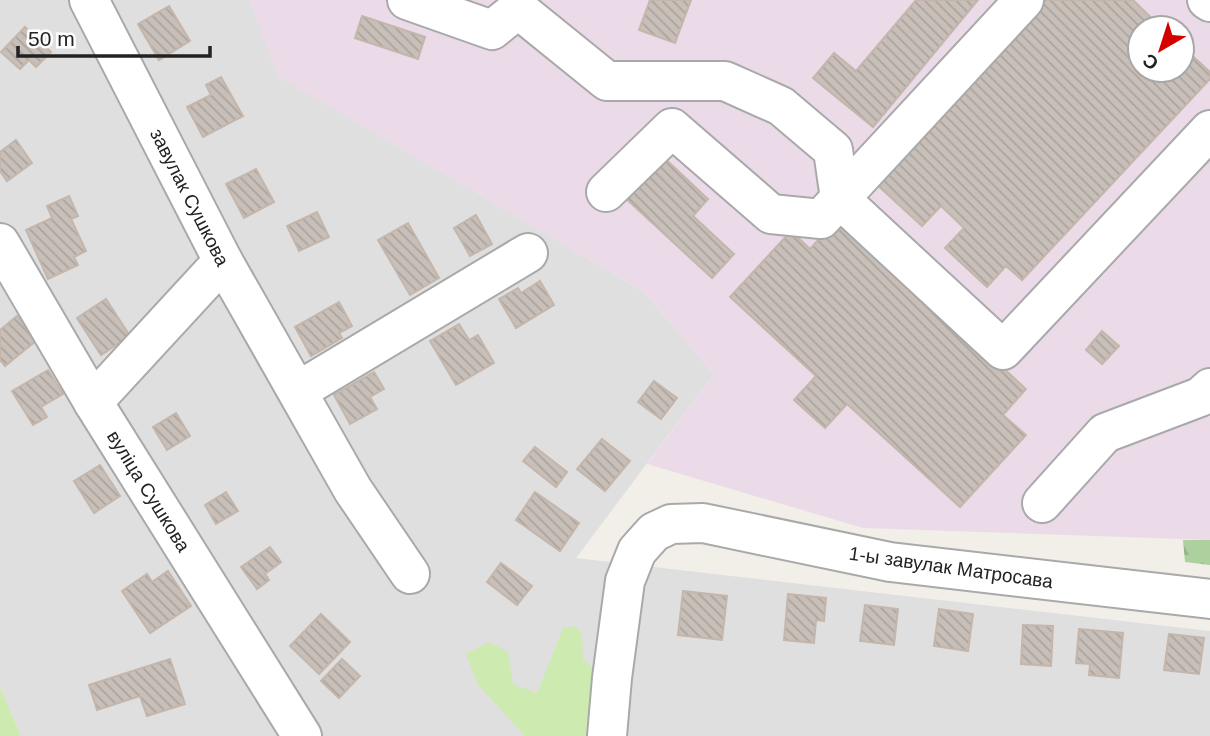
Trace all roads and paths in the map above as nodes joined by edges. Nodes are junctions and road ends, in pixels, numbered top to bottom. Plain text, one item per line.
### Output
1 (89, 0) edge
2 (407, 0) edge
3 (1024, 0) edge
4 (1210, 130) edge
5 (606, 192) dead end
6 (840, 199) junction
7 (0, 243) edge
8 (528, 253) dead end
9 (223, 261) junction
10 (298, 391) junction
11 (1207, 397) edge
12 (93, 402) junction
13 (1042, 503) dead end
14 (410, 574) dead end
15 (1210, 599) edge
16 (302, 736) edge
17 (607, 736) edge

1 - 9 street, завулак Сушкова
2 - 6 street
3 - 6 street
4 - 6 street
5 - 6 street
7 - 12 street, вуліца Сушкова
8 - 10 street
9 - 10 street, завулак Сушкова
9 - 12 street
10 - 14 street, завулак Сушкова
11 - 13 street
12 - 16 street, вуліца Сушкова
15 - 17 street, 1-ы завулак Матросава

